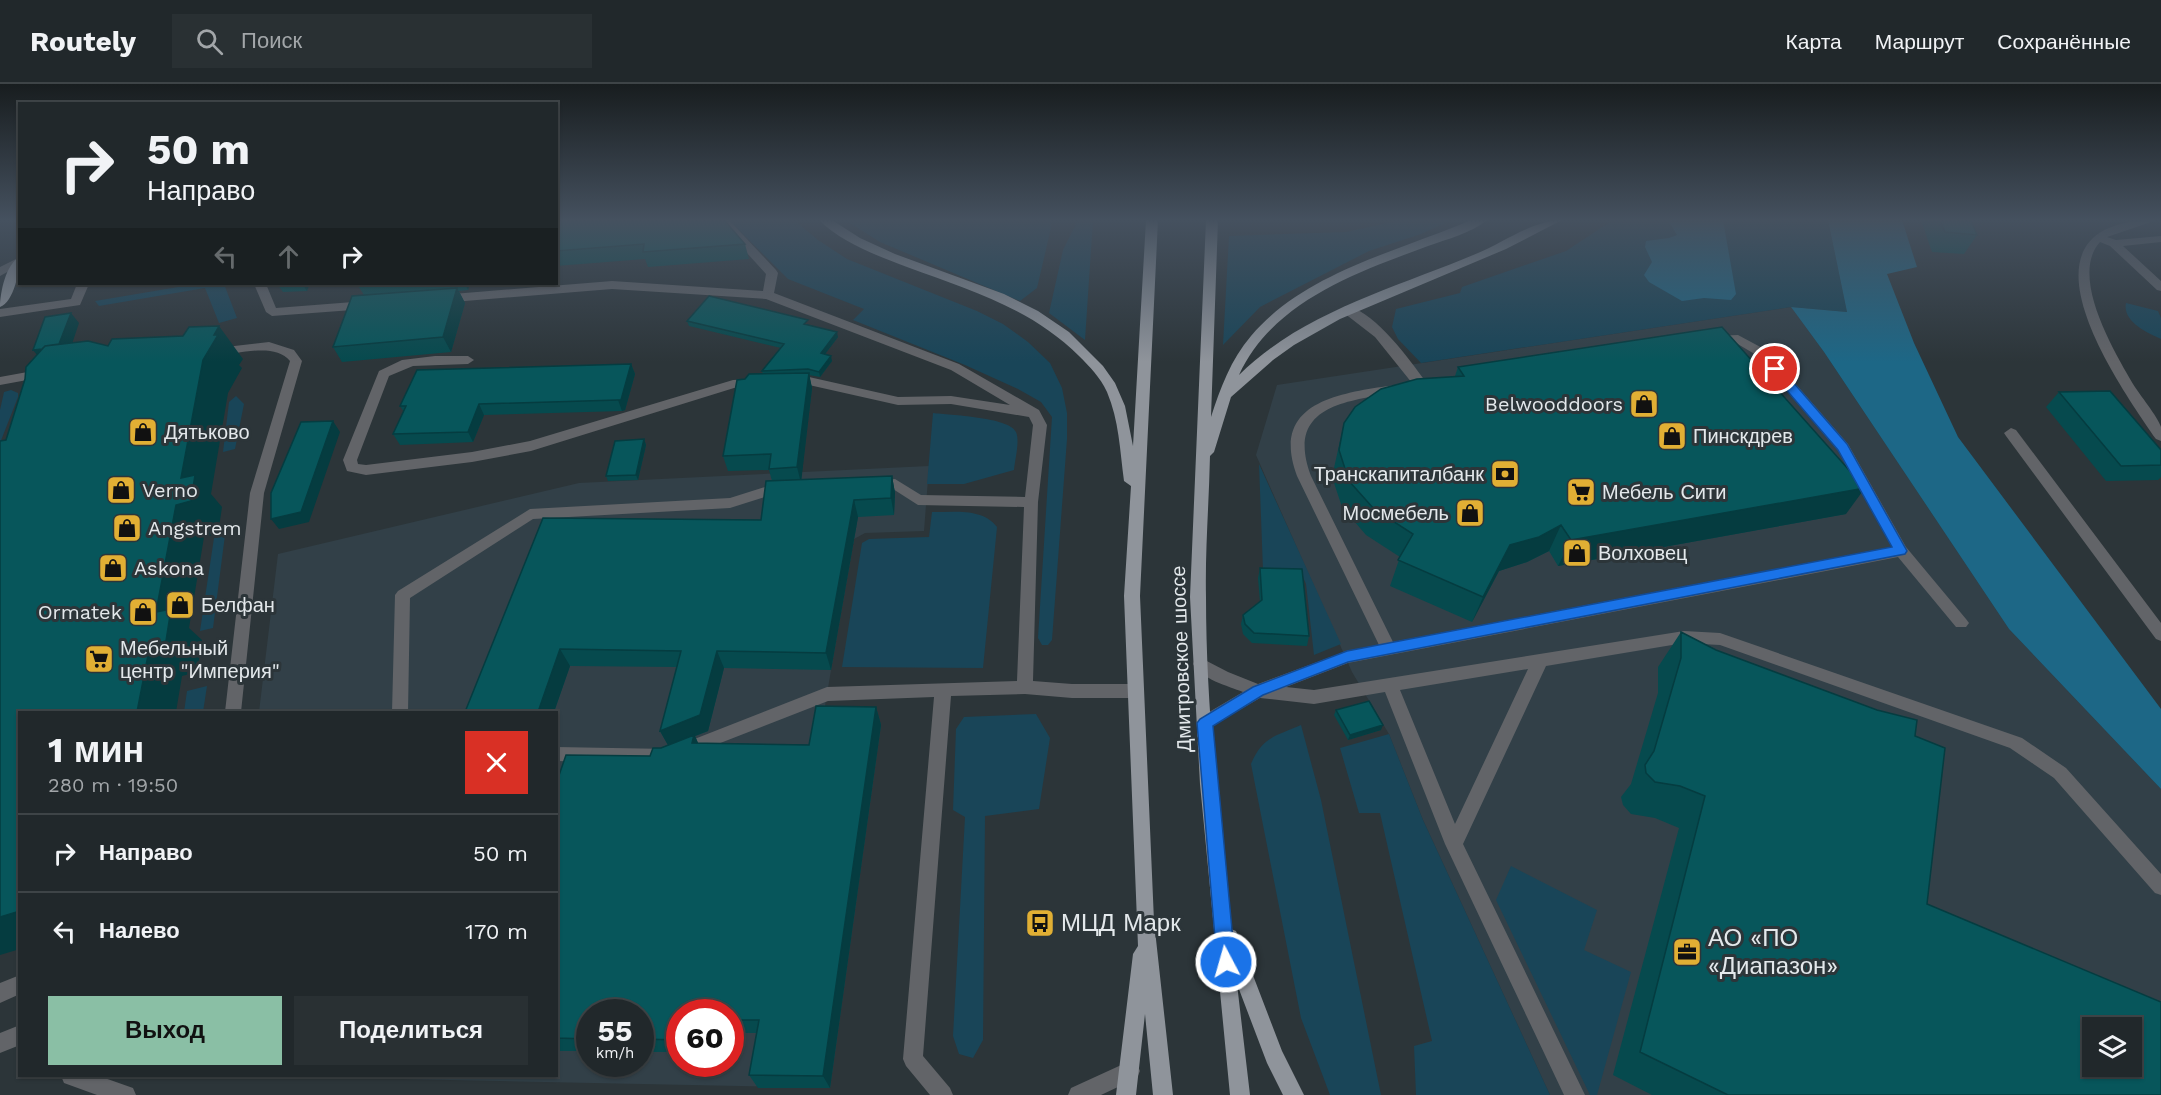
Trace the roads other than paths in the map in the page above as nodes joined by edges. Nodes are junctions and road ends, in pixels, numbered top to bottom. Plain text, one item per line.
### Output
1 (17, 267) edge
2 (767, 267) edge
3 (916, 267) edge
4 (1149, 267) edge
5 (1210, 267) edge
6 (1363, 267) edge
7 (1453, 267) edge
8 (2084, 267) edge
9 (2139, 267) edge
10 (83, 285) edge
11 (260, 285) edge
12 (2161, 287) edge
13 (768, 295) junction
14 (424, 300) edge
15 (0, 303) edge
16 (377, 304) edge
17 (1348, 310) junction
18 (0, 313) edge
19 (1700, 341) edge
20 (198, 354) edge
21 (468, 360) dead end
22 (61, 371) edge
23 (41, 374) junction
24 (0, 381) edge
25 (33, 393) edge
26 (1223, 399) junction
27 (1034, 413) junction
28 (2011, 433) dead end
29 (2161, 436) edge
30 (1203, 466) junction
31 (860, 486) edge
32 (801, 490) edge
33 (1031, 502) junction
34 (1136, 508) junction
35 (1901, 551) junction
36 (1961, 623) dead end
37 (2161, 635) edge
38 (1389, 649) junction
39 (1540, 660) junction
40 (1201, 664) junction
41 (1390, 685) junction
42 (1025, 687) junction
43 (943, 691) junction
44 (1135, 691) junction
45 (1258, 691) junction
46 (233, 711) edge
47 (400, 711) edge
48 (1205, 723) junction
49 (558, 754) edge
50 (1454, 844) junction
51 (2161, 886) edge
52 (1221, 917) junction
53 (1145, 921) junction
54 (18, 985) edge
55 (0, 993) edge
56 (1130, 1071) junction
57 (74, 1077) edge
58 (126, 1095) edge
59 (942, 1095) edge
60 (1078, 1095) edge
61 (1126, 1095) edge
62 (1163, 1095) edge
63 (1240, 1095) edge
64 (1294, 1095) edge
65 (1575, 1095) edge

1 - 15 main road
2 - 13 street
3 - 34 main road
4 - 34 main road
5 - 30 main road, Дмитровское шоссе
6 - 26 main road
7 - 17 main road
8 - 29 street
9 - 12 street
10 - 18 street
11 - 16 street
13 - 14 street
13 - 27 street
17 - 26 main road
17 - 38 street
19 - 35 street
20 - 46 street
21 - 27 street
22 - 23 street
23 - 24 street
23 - 25 street
26 - 30 main road
27 - 33 street
28 - 37 street
30 - 40 main road, Дмитровское шоссе
31 - 33 street
32 - 47 street
33 - 42 street
34 - 44 main road
35 - 36 street
35 - 38 street
38 - 45 street
39 - 41 street
39 - 50 street
39 - 51 street
40 - 45 street
40 - 48 main road, Дмитровское шоссе
41 - 45 street
41 - 50 street
42 - 43 street
42 - 44 street
43 - 49 street
43 - 59 street
44 - 53 main road
45 - 48 street
48 - 52 main road, Дмитровское шоссе
50 - 65 street
52 - 63 main road, Дмитровское шоссе
52 - 64 main road
53 - 56 main road
53 - 62 main road
54 - 55 street
56 - 60 street
56 - 61 main road
57 - 58 street

